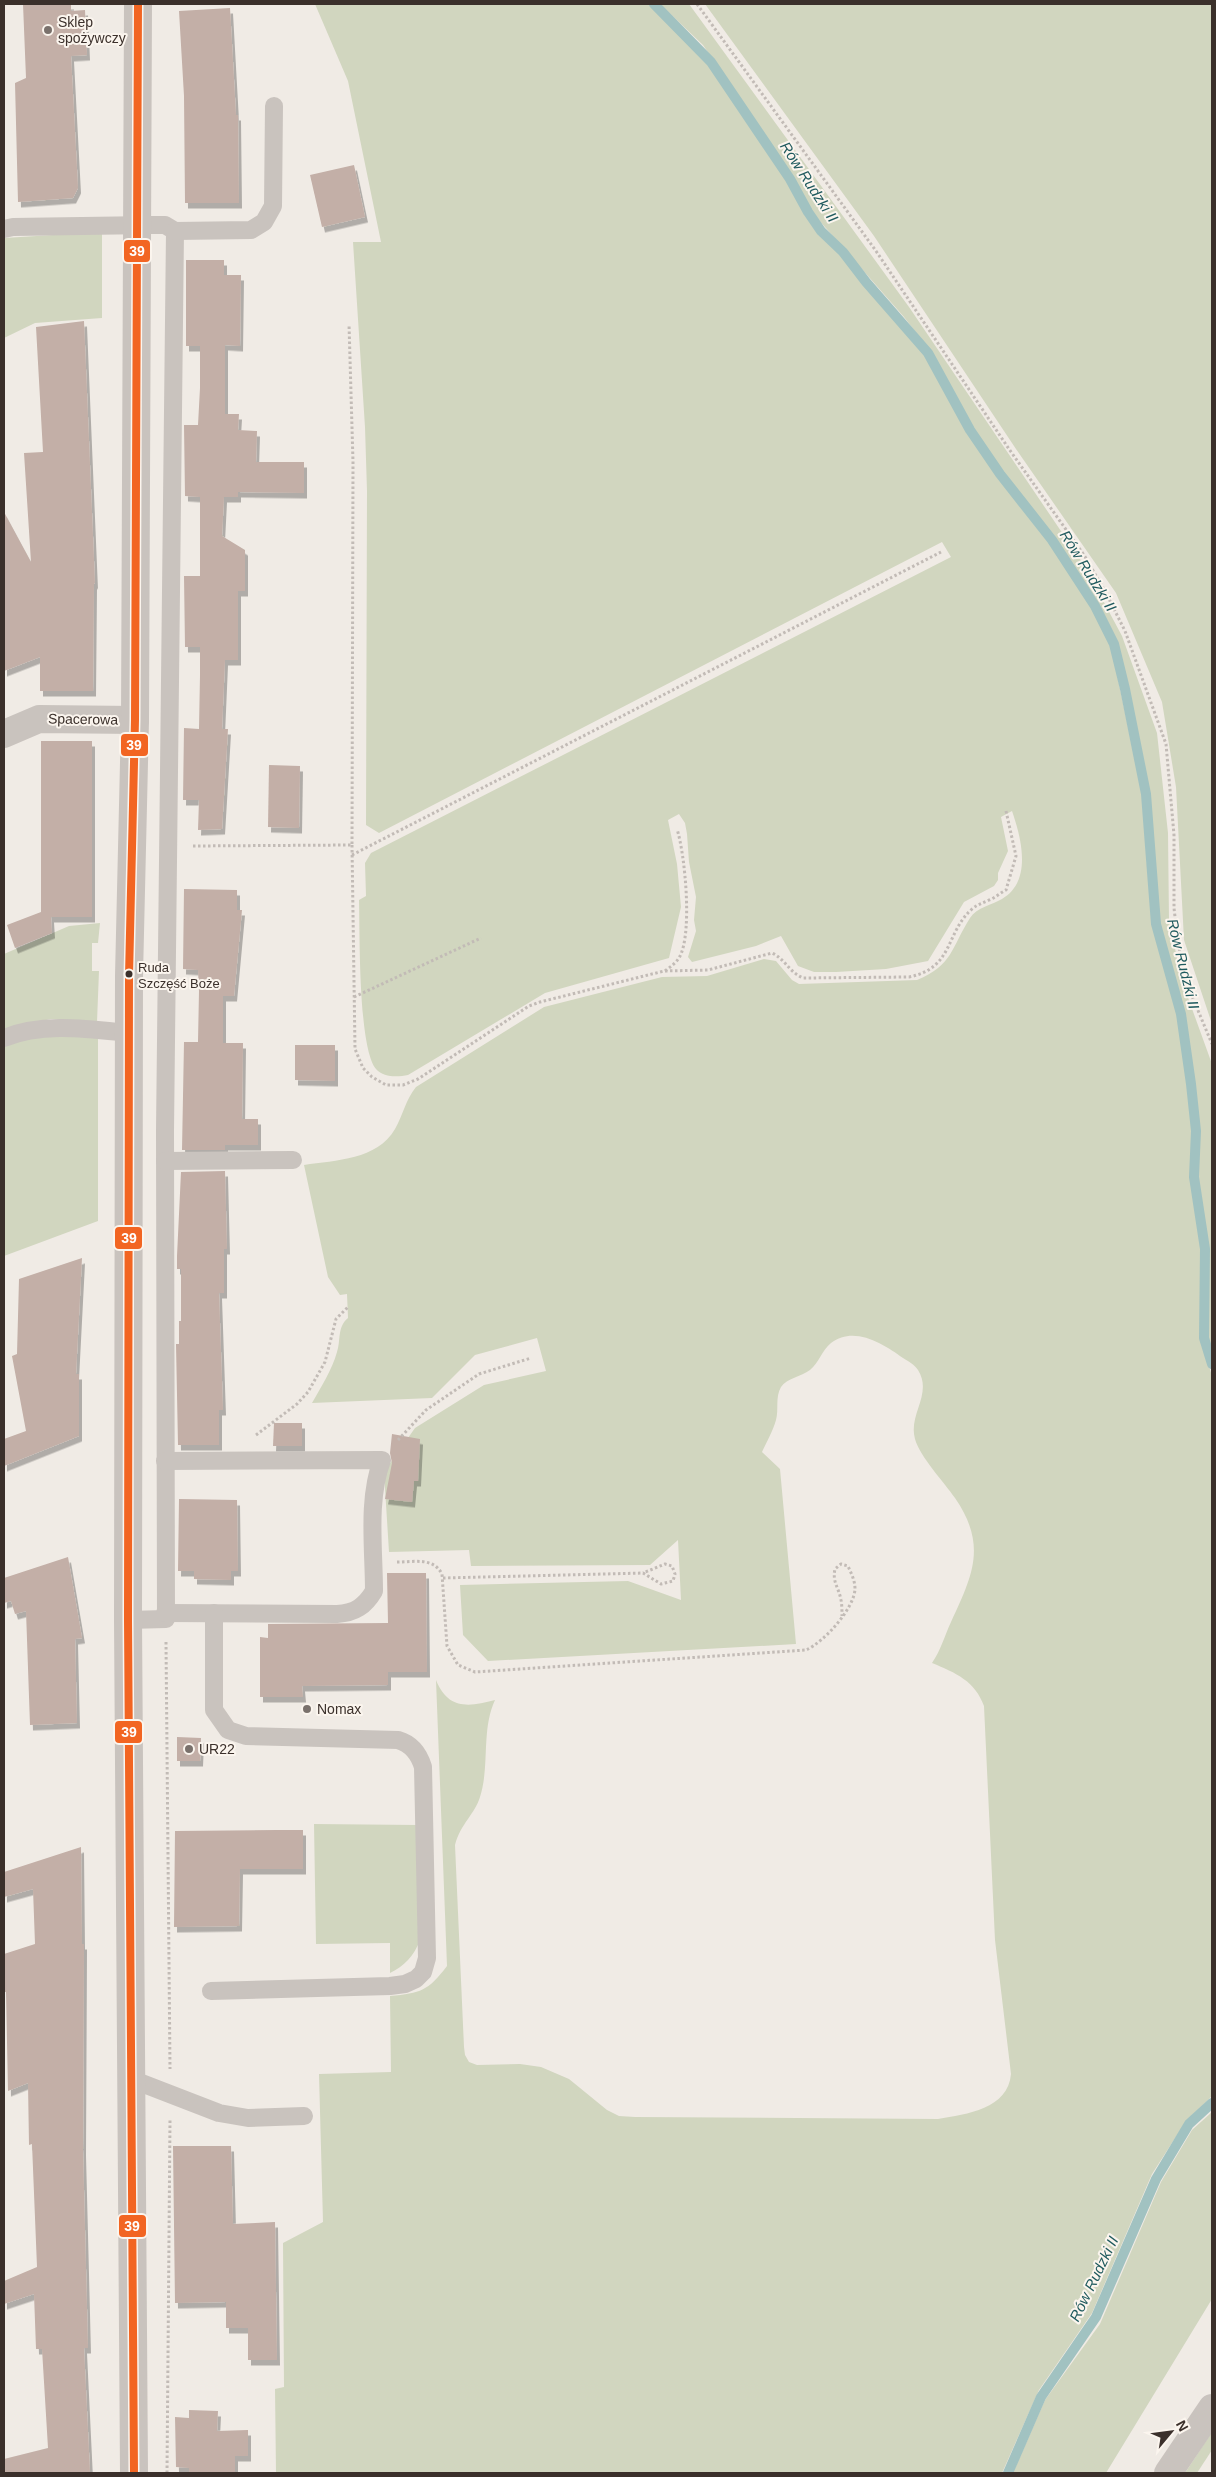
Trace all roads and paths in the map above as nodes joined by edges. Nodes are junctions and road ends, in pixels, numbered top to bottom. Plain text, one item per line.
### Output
1 (138, 4) edge
2 (697, 4) edge
3 (274, 106) dead end
4 (136, 225) junction
5 (4, 229) edge
6 (175, 231) junction
7 (349, 324) dead end
8 (941, 552) dead end
9 (135, 720) junction
10 (4, 734) edge
11 (1006, 811) dead end
12 (677, 829) dead end
13 (352, 845) junction
14 (167, 846) junction
15 (352, 855) junction
16 (481, 938) dead end
17 (664, 971) junction
18 (354, 997) junction
19 (129, 1033) junction
20 (4, 1038) edge
21 (1212, 1044) edge
22 (293, 1160) dead end
23 (165, 1161) junction
24 (348, 1307) dead end
25 (531, 1358) dead end
26 (382, 1460) junction
27 (165, 1461) junction
28 (226, 1461) junction
29 (374, 1561) junction
30 (643, 1573) junction
31 (443, 1578) junction
32 (214, 1613) junction
33 (166, 1616) junction
34 (842, 1616) junction
35 (128, 1620) junction
36 (211, 1991) dead end
37 (131, 2079) junction
38 (170, 2093) junction
39 (304, 2116) dead end
40 (1212, 2408) edge
41 (134, 2473) edge
42 (167, 2473) edge
43 (1168, 2473) edge

1 - 4 street
2 - 21 path
3 - 6 lane
4 - 5 lane
4 - 6 lane
4 - 9 street
6 - 14 lane
7 - 13 path
8 - 15 path
9 - 10 street, Spacerowa
9 - 19 street
11 - 17 path
12 - 17 path
13 - 14 path
13 - 15 path
14 - 23 lane
15 - 18 path
16 - 18 path
17 - 18 path
19 - 20 lane
19 - 35 street
22 - 23 lane
23 - 27 lane
24 - 28 path
25 - 26 path
26 - 28 lane
26 - 29 lane
27 - 28 lane
27 - 33 lane
29 - 31 path
29 - 32 lane
30 - 30 path
30 - 31 path
31 - 34 path
32 - 33 lane
32 - 36 lane
33 - 35 lane
33 - 38 path
34 - 34 path
35 - 37 street
37 - 38 lane
37 - 41 street
38 - 39 lane
38 - 42 path
40 - 43 street

